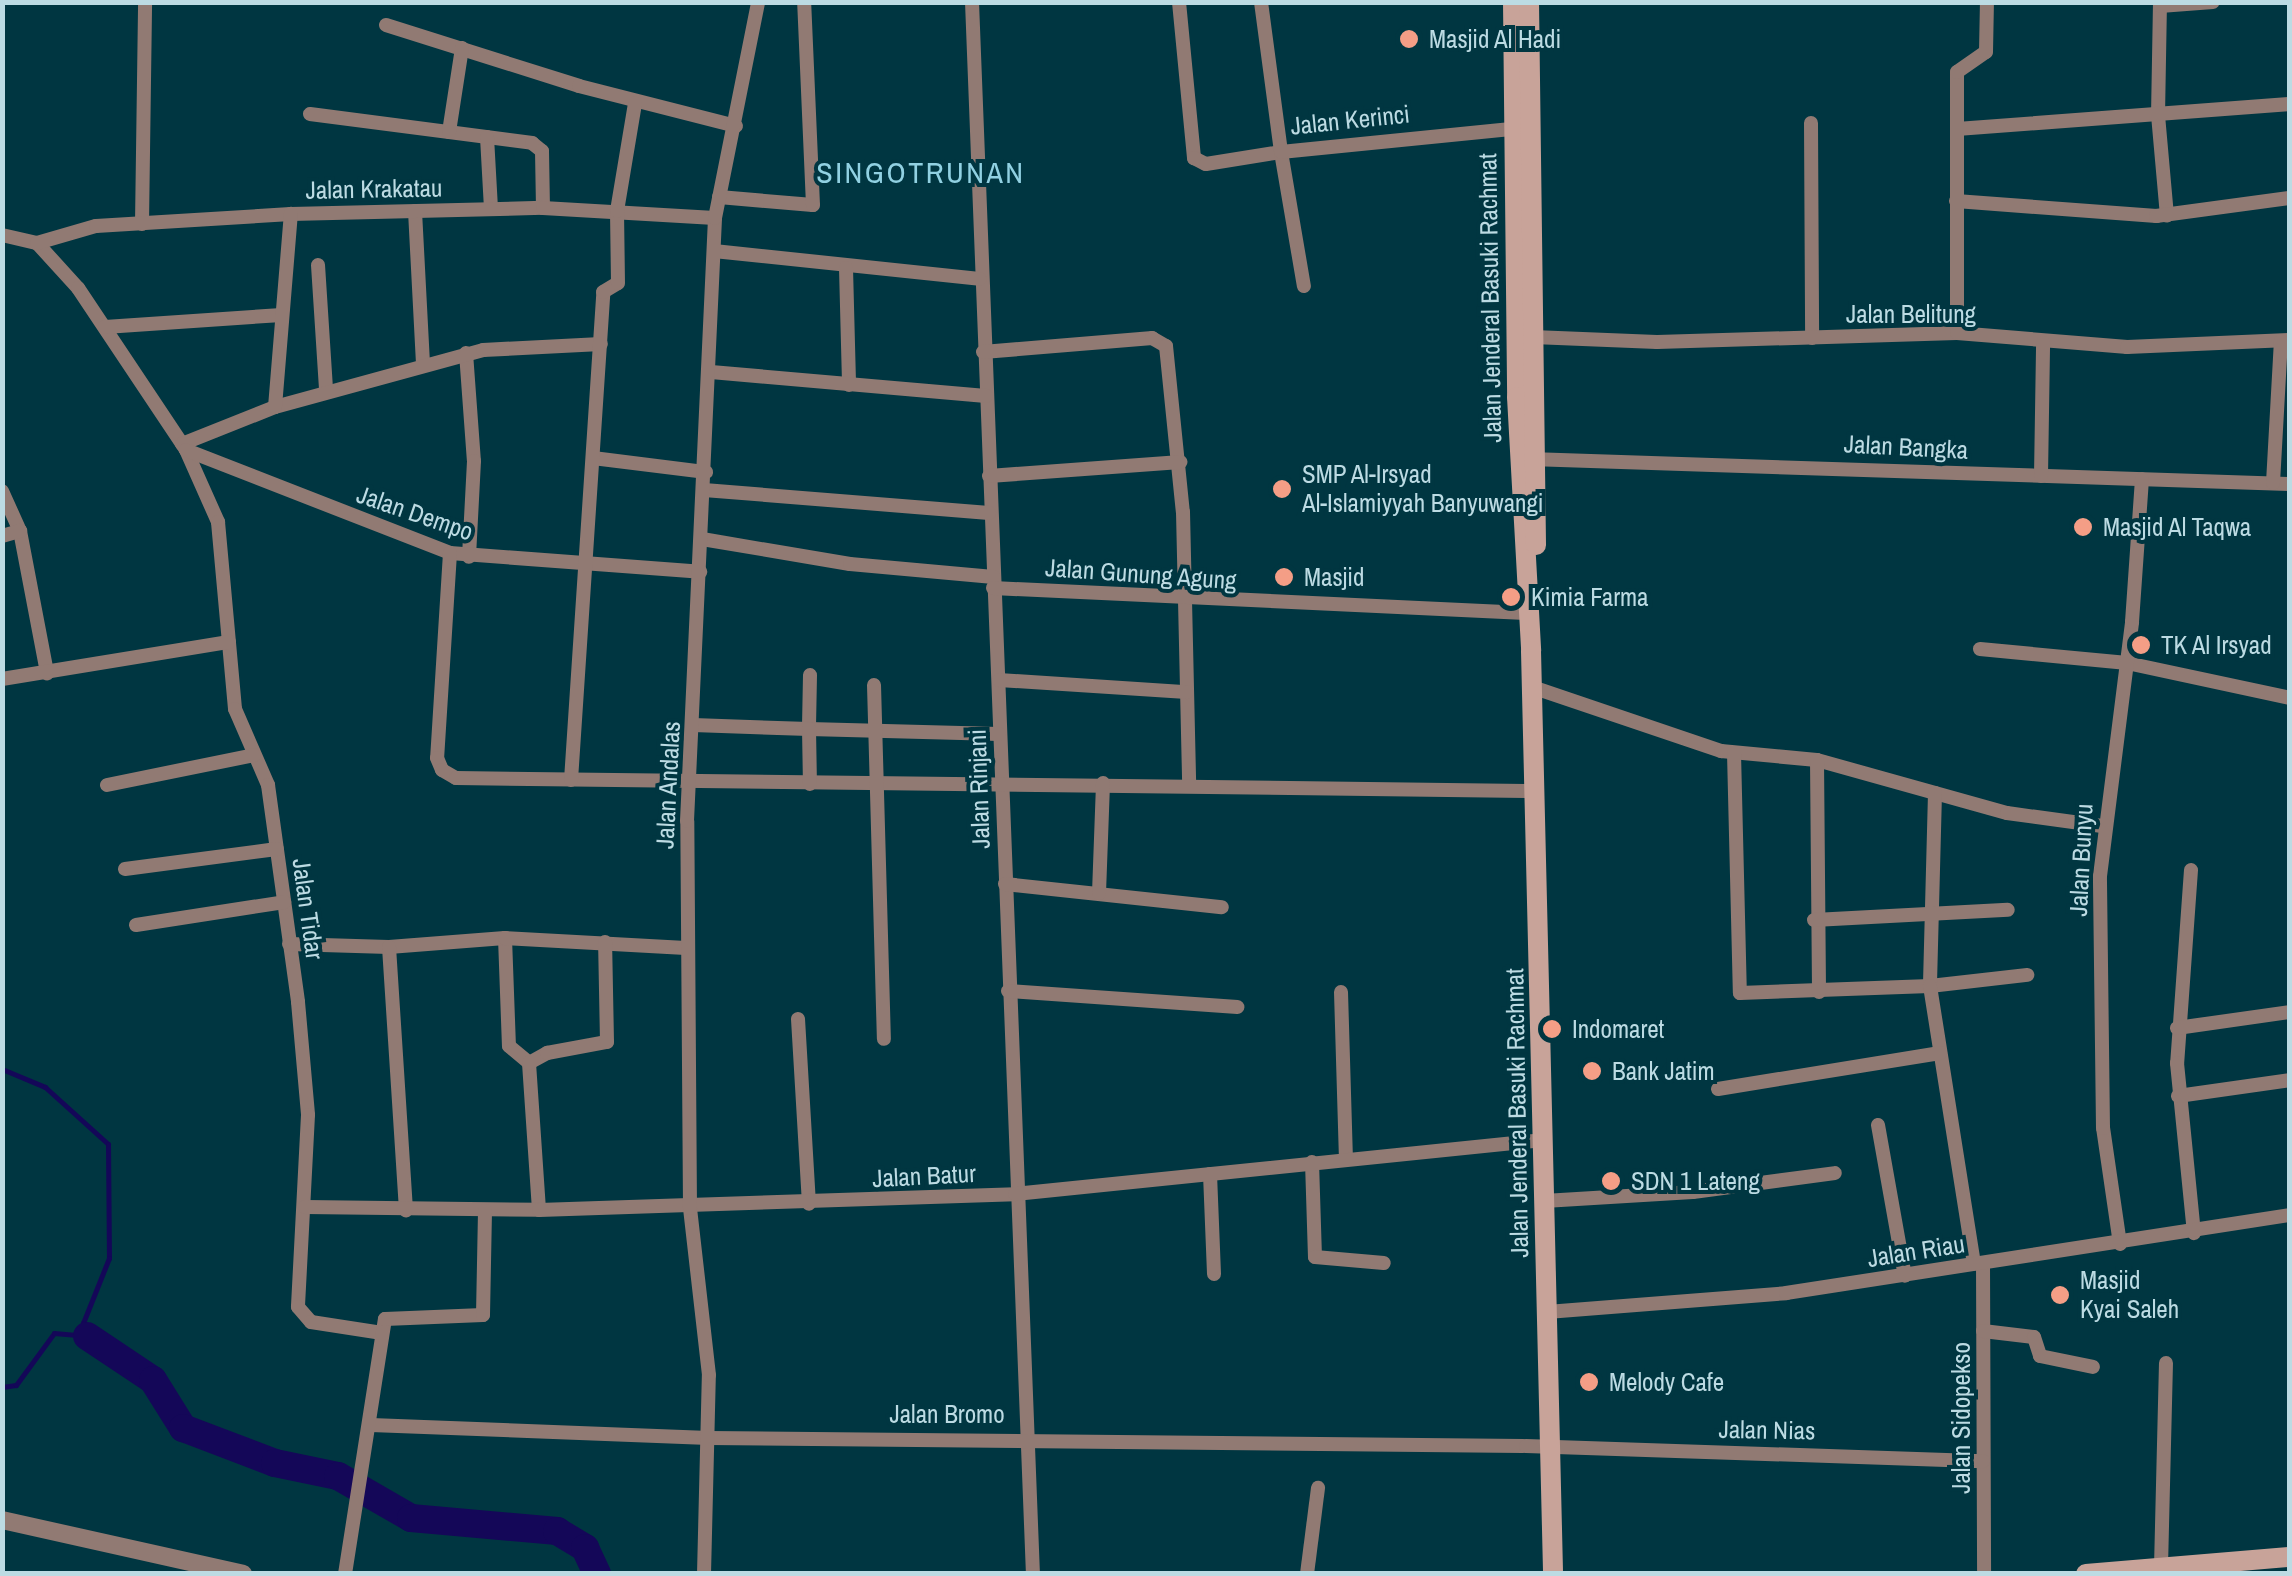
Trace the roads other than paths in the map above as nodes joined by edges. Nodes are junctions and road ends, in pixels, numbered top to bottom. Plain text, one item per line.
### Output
1 (146, 2) edge
2 (758, 2) edge
3 (804, 2) edge
4 (972, 2) edge
5 (1179, 2) edge
6 (1261, 2) edge
7 (1513, 2) edge
8 (1529, 2) edge
9 (1987, 2) edge
10 (2213, 2) edge
11 (2160, 4) edge
12 (386, 24) dead end
13 (462, 48) junction
14 (635, 102) junction
15 (2290, 104) edge
16 (310, 114) dead end
17 (2158, 115) junction
18 (1811, 123) dead end
19 (736, 126) junction
20 (1511, 128) junction
21 (1957, 129) junction
22 (449, 132) junction
23 (486, 137) junction
24 (1281, 152) junction
25 (719, 197) junction
26 (2290, 198) edge
27 (1956, 201) junction
28 (491, 208) junction
29 (543, 208) junction
30 (617, 210) junction
31 (415, 211) junction
32 (291, 214) junction
33 (2167, 216) junction
34 (715, 218) junction
35 (142, 224) junction
36 (2, 235) edge
37 (38, 243) junction
38 (714, 251) junction
39 (318, 264) dead end
40 (846, 268) junction
41 (980, 279) junction
42 (1304, 286) dead end
43 (282, 315) junction
44 (105, 327) junction
45 (1957, 333) junction
46 (1533, 337) junction
47 (1812, 338) junction
48 (2285, 340) edge
49 (2043, 343) junction
50 (601, 344) junction
51 (983, 352) junction
52 (466, 353) junction
53 (423, 362) junction
54 (711, 372) junction
55 (848, 384) junction
56 (326, 390) junction
57 (986, 396) junction
58 (276, 407) junction
59 (184, 447) junction
60 (593, 458) junction
61 (1527, 459) junction
62 (1180, 462) junction
63 (706, 472) junction
64 (989, 476) junction
65 (2041, 476) junction
66 (2142, 479) junction
67 (2273, 483) junction
68 (2290, 484) edge
69 (704, 490) junction
70 (2, 491) edge
71 (989, 513) junction
72 (20, 532) junction
73 (2, 536) edge
74 (702, 539) junction
75 (450, 553) junction
76 (469, 557) junction
77 (585, 564) junction
78 (700, 572) junction
79 (993, 582) junction
80 (1183, 598) junction
81 (1525, 613) junction
82 (229, 642) junction
83 (1980, 649) dead end
84 (1532, 651) junction
85 (2127, 664) junction
86 (48, 673) junction
87 (810, 675) dead end
88 (2, 679) edge
89 (999, 680) junction
90 (874, 685) dead end
91 (1532, 688) junction
92 (1187, 692) junction
93 (2290, 698) edge
94 (693, 725) junction
95 (809, 729) junction
96 (876, 732) junction
97 (999, 734) junction
98 (1734, 754) junction
99 (254, 755) junction
100 (1817, 760) junction
101 (571, 780) junction
102 (1001, 782) junction
103 (1103, 783) junction
104 (689, 784) junction
105 (810, 784) junction
106 (107, 785) dead end
107 (879, 785) junction
108 (1189, 785) junction
109 (1534, 791) junction
110 (1935, 793) junction
111 (2102, 826) junction
112 (277, 849) junction
113 (124, 869) dead end
114 (2191, 870) dead end
115 (1004, 884) junction
116 (1100, 893) junction
117 (284, 902) junction
118 (1222, 907) dead end
119 (2008, 910) dead end
120 (1932, 918) junction
121 (1814, 920) junction
122 (136, 926) dead end
123 (505, 938) junction
124 (605, 942) junction
125 (289, 944) junction
126 (389, 947) junction
127 (686, 948) junction
128 (2027, 975) dead end
129 (1930, 986) junction
130 (1008, 991) junction
131 (1341, 992) dead end
132 (1819, 992) junction
133 (1238, 1007) dead end
134 (2290, 1012) edge
135 (798, 1019) dead end
136 (2177, 1028) junction
137 (884, 1039) dead end
138 (1940, 1052) junction
139 (530, 1063) junction
140 (2290, 1080) edge
141 (1718, 1089) dead end
142 (2178, 1096) junction
143 (1878, 1124) dead end
144 (1543, 1140) junction
145 (1346, 1159) junction
146 (1312, 1162) junction
147 (1836, 1173) dead end
148 (1210, 1174) junction
149 (1015, 1194) junction
150 (1544, 1201) junction
151 (810, 1204) junction
152 (305, 1207) junction
153 (690, 1208) junction
154 (406, 1210) junction
155 (539, 1210) junction
156 (485, 1211) junction
157 (2290, 1215) edge
158 (2194, 1233) junction
159 (2120, 1244) junction
160 (1384, 1263) dead end
161 (1978, 1264) junction
162 (1214, 1274) dead end
163 (1905, 1276) junction
164 (1547, 1312) junction
165 (1983, 1332) junction
166 (382, 1333) junction
167 (2166, 1363) dead end
168 (2094, 1368) dead end
169 (371, 1424) junction
170 (1026, 1437) junction
171 (709, 1438) junction
172 (1550, 1447) junction
173 (1984, 1461) junction
174 (1318, 1488) dead end
175 (2, 1520) edge
176 (2290, 1558) edge
177 (2150, 1570) edge
178 (243, 1574) edge
179 (344, 1574) edge
180 (704, 1574) edge
181 (1033, 1574) edge
182 (1307, 1574) edge
183 (1553, 1574) edge
184 (1984, 1574) edge
185 (2086, 1574) edge

1 - 35 street
2 - 19 street, Jalan Andalas
3 - 25 street
4 - 41 street, Jalan Rinjani
5 - 24 street
6 - 24 street, Jalan Kerinci
7 - 20 main road, Jalan Jenderal Basuki Rachmat
8 - 46 main road, Jalan Jenderal Basuki Rachmat
9 - 21 street
10 - 11 street
11 - 17 street
12 - 13 street
13 - 14 street
13 - 22 street
14 - 19 street
14 - 30 street
15 - 17 street
16 - 22 street
17 - 21 street
17 - 33 street
18 - 47 street
19 - 25 street, Jalan Andalas
20 - 24 street, Jalan Kerinci
20 - 61 main road, Jalan Jenderal Basuki Rachmat
21 - 27 street
22 - 23 street
23 - 28 street
23 - 29 street
24 - 42 street
25 - 34 street, Jalan Andalas
26 - 33 street
27 - 33 street
27 - 45 street
28 - 29 street, Jalan Krakatau
28 - 31 street, Jalan Krakatau
29 - 30 street, Jalan Krakatau
30 - 34 street, Jalan Krakatau
30 - 50 street
31 - 32 street, Jalan Krakatau
31 - 53 street
32 - 35 street, Jalan Krakatau
32 - 43 street
34 - 38 street, Jalan Andalas
35 - 37 street, Jalan Krakatau
36 - 37 street
37 - 44 street, Jalan Tidar
38 - 40 street
38 - 54 street, Jalan Andalas
39 - 56 street
40 - 41 street
40 - 55 street
41 - 51 street, Jalan Rinjani
43 - 44 street
43 - 58 street
44 - 59 street, Jalan Tidar
45 - 47 street, Jalan Belitung
45 - 49 street, Jalan Belitung
46 - 47 street, Jalan Belitung
46 - 61 main road, Jalan Jenderal Basuki Rachmat
48 - 49 street, Jalan Belitung
48 - 67 street
49 - 65 street
50 - 52 street
50 - 60 street
51 - 57 street, Jalan Rinjani
51 - 62 street
52 - 53 street
52 - 76 street
53 - 56 street
54 - 55 street
54 - 63 street, Jalan Andalas
55 - 57 street
56 - 58 street
57 - 64 street, Jalan Rinjani
58 - 59 street
59 - 75 street, Jalan Dempo
59 - 82 street, Jalan Tidar
60 - 63 street
60 - 77 street
61 - 65 street, Jalan Bangka
61 - 81 main road, Jalan Jenderal Basuki Rachmat
61 - 84 main road, Jalan Jenderal Basuki Rachmat
62 - 64 street
62 - 80 street
63 - 69 street, Jalan Andalas
64 - 71 street, Jalan Rinjani
65 - 66 street, Jalan Bangka
66 - 67 street, Jalan Bangka
66 - 85 street, Jalan Bunyu
67 - 68 street, Jalan Bangka
69 - 71 street
69 - 74 street, Jalan Andalas
70 - 72 street
71 - 79 street, Jalan Rinjani
72 - 73 street
72 - 86 street
74 - 78 street, Jalan Andalas
74 - 79 street, Jalan Gunung Agung
75 - 76 street, Jalan Dempo
75 - 101 street
76 - 77 street, Jalan Dempo
77 - 78 street, Jalan Dempo
77 - 101 street
78 - 94 street, Jalan Andalas
79 - 80 street, Jalan Gunung Agung
79 - 89 street, Jalan Rinjani
80 - 81 street, Jalan Gunung Agung
80 - 92 street
81 - 84 main road, Jalan Jenderal Basuki Rachmat
82 - 86 street
82 - 99 street, Jalan Tidar
83 - 85 street
84 - 91 main road, Jalan Jenderal Basuki Rachmat
85 - 93 street
85 - 111 street, Jalan Bunyu
86 - 88 street
87 - 95 street
89 - 92 street
89 - 97 street, Jalan Rinjani
90 - 96 street
91 - 98 street
91 - 109 main road, Jalan Jenderal Basuki Rachmat
92 - 108 street
94 - 95 street
94 - 104 street, Jalan Andalas
95 - 96 street
95 - 105 street
96 - 97 street
96 - 107 street
97 - 102 street, Jalan Rinjani
98 - 100 street
98 - 132 street
99 - 106 street
99 - 112 street, Jalan Tidar
100 - 110 street
100 - 121 street
101 - 104 street
102 - 103 street
102 - 107 street
102 - 115 street, Jalan Rinjani
103 - 108 street
103 - 116 street
104 - 105 street
104 - 127 street, Jalan Andalas
105 - 107 street
107 - 137 street
108 - 109 street
109 - 144 main road, Jalan Jenderal Basuki Rachmat
110 - 111 street
110 - 120 street, Jalan Sidopekso
111 - 159 street, Jalan Bunyu
112 - 113 street
112 - 117 street, Jalan Tidar
114 - 136 street
115 - 116 street
115 - 130 street, Jalan Rinjani
116 - 118 street
117 - 122 street
117 - 125 street, Jalan Tidar
119 - 120 street
120 - 121 street
120 - 129 street, Jalan Sidopekso
121 - 132 street
123 - 124 street
123 - 126 street
123 - 139 street
124 - 127 street
124 - 139 street
125 - 126 street
125 - 152 street, Jalan Tidar
126 - 154 street
127 - 153 street, Jalan Andalas
128 - 129 street
129 - 132 street
129 - 138 street, Jalan Sidopekso
130 - 133 street
130 - 149 street, Jalan Rinjani
131 - 145 street
134 - 136 street
135 - 151 street
136 - 142 street
138 - 141 street
138 - 161 street, Jalan Sidopekso
139 - 155 street
140 - 142 street
142 - 158 street
143 - 163 street
144 - 145 street, Jalan Batur
144 - 150 main road, Jalan Jenderal Basuki Rachmat
145 - 146 street, Jalan Batur
146 - 148 street, Jalan Batur
146 - 160 street
147 - 150 street
148 - 149 street, Jalan Batur
148 - 162 street
149 - 151 street, Jalan Batur
149 - 170 street, Jalan Rinjani
150 - 164 main road, Jalan Jenderal Basuki Rachmat
151 - 153 street, Jalan Batur
152 - 154 street, Jalan Batur
152 - 166 street, Jalan Tidar
153 - 155 street, Jalan Batur
153 - 171 street, Jalan Andalas
154 - 156 street, Jalan Batur
155 - 156 street, Jalan Batur
156 - 166 street
157 - 158 street, Jalan Riau
158 - 159 street, Jalan Riau
159 - 161 street, Jalan Riau
161 - 163 street, Jalan Riau
161 - 165 street, Jalan Sidopekso
163 - 164 street, Jalan Riau
164 - 172 main road, Jalan Jenderal Basuki Rachmat
165 - 168 street
165 - 173 street, Jalan Sidopekso
166 - 169 street
167 - 177 street
169 - 171 street, Jalan Bromo
169 - 179 street
170 - 171 street, Jalan Bromo
170 - 172 street, Jalan Bromo
170 - 181 street, Jalan Rinjani
171 - 180 street, Jalan Andalas
172 - 173 street, Jalan Nias
172 - 183 main road, Jalan Jenderal Basuki Rachmat
173 - 184 street, Jalan Sidopekso
174 - 182 street
175 - 178 street
176 - 177 main road
177 - 185 main road

